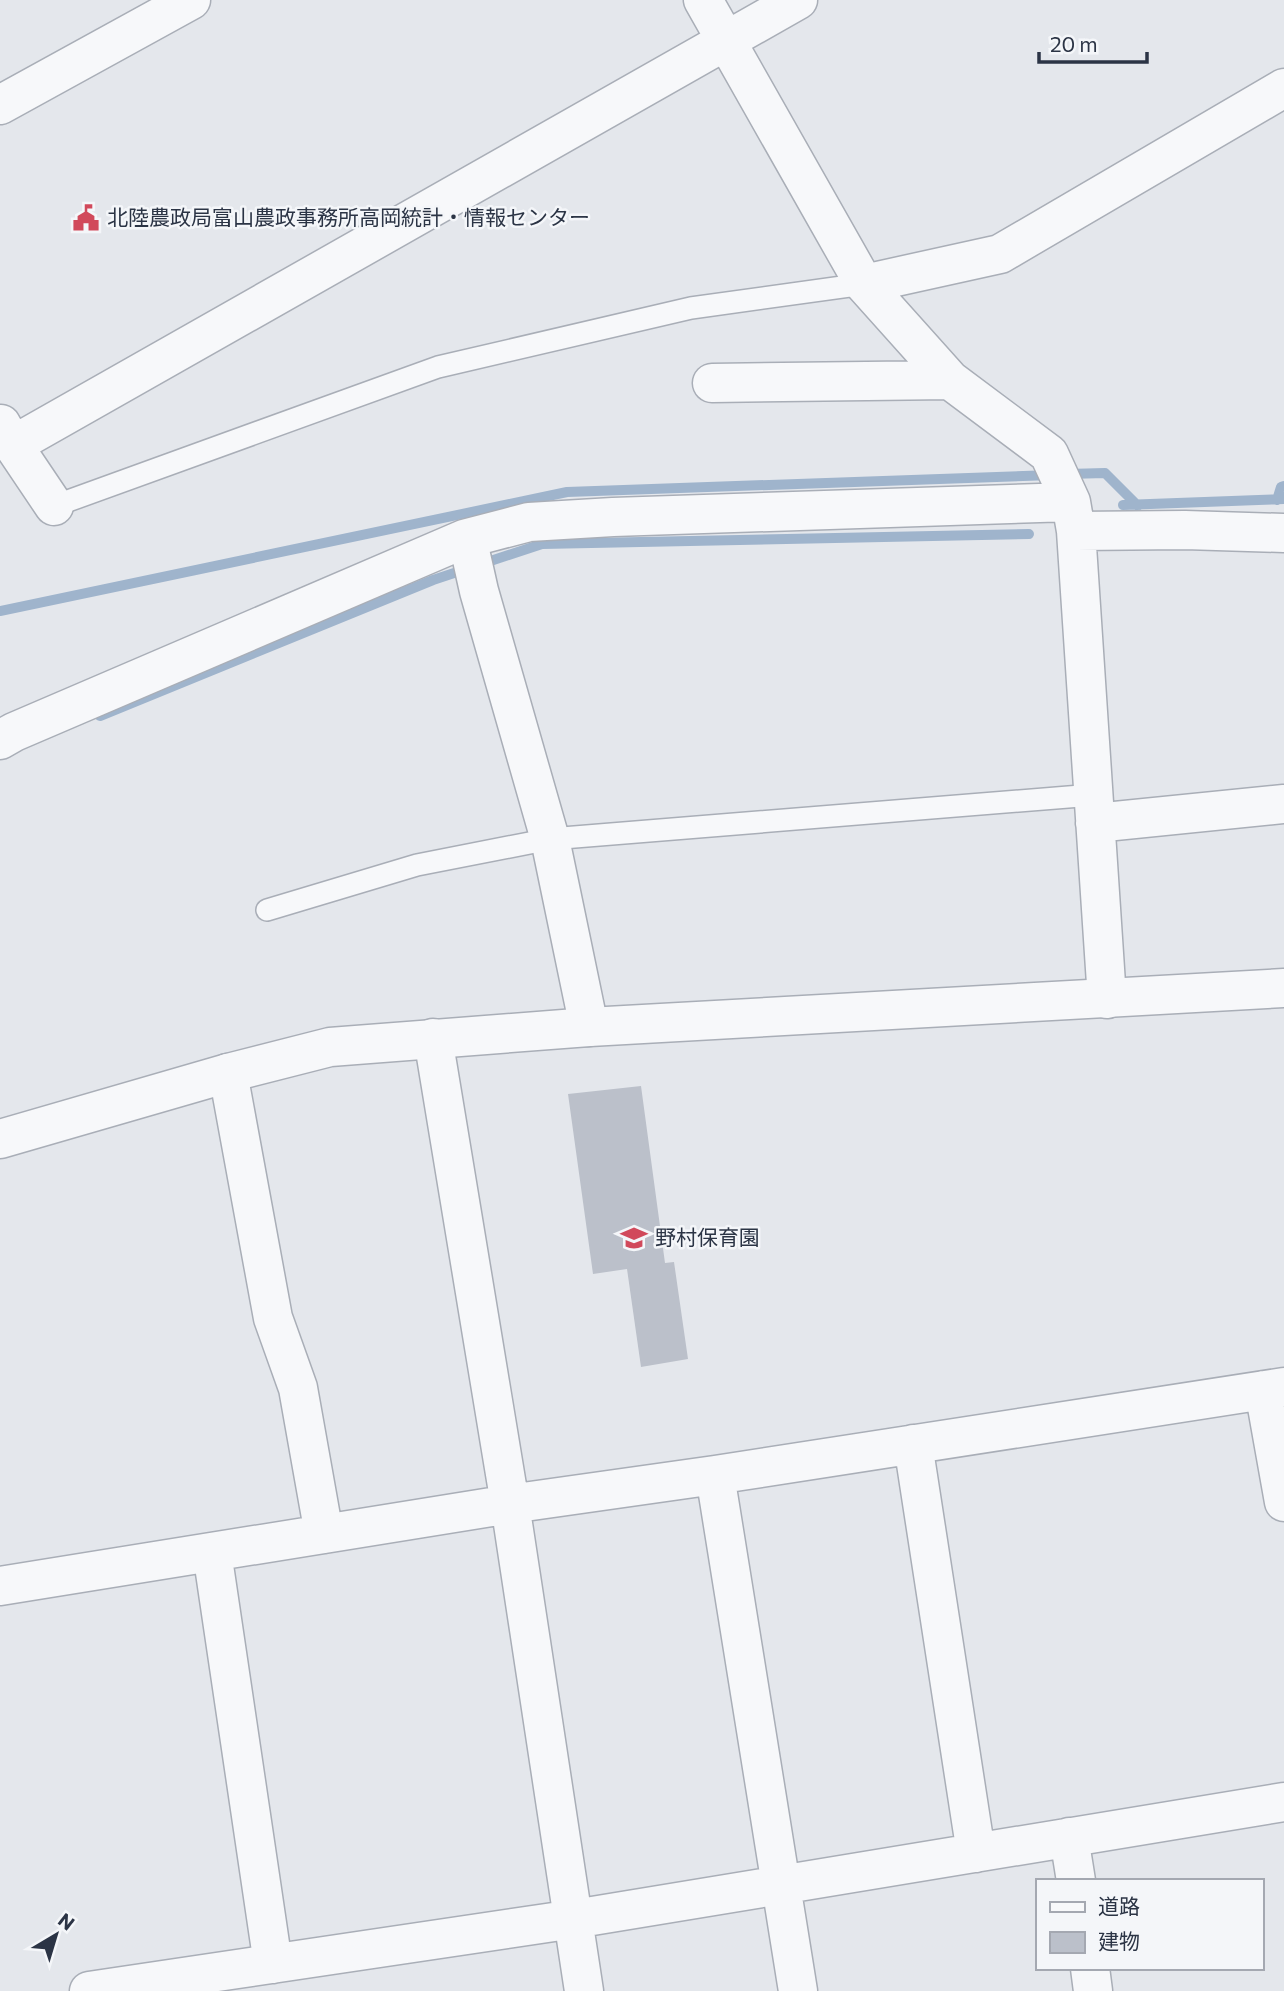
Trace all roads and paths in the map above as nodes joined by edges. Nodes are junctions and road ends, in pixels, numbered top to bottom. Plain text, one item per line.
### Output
1 (191, 0) edge
2 (703, 0) edge
3 (798, 0) edge
4 (725, 40) junction
5 (1284, 88) edge
6 (0, 105) edge
7 (864, 284) junction
8 (950, 380) junction
9 (712, 383) dead end
10 (7, 433) edge
11 (54, 506) joint
12 (1074, 517) junction
13 (1284, 533) edge
14 (471, 562) junction
15 (0, 740) edge
16 (1284, 804) edge
17 (1094, 809) junction
18 (550, 839) junction
19 (267, 910) dead end
20 (1284, 988) edge
21 (1107, 999) junction
22 (589, 1027) junction
23 (433, 1038) junction
24 (228, 1073) junction
25 (0, 1139) edge
26 (1274, 1388) edge
27 (913, 1444) junction
28 (715, 1475) junction
29 (1284, 1502) edge
30 (510, 1504) junction
31 (324, 1534) junction
32 (212, 1552) junction
33 (0, 1586) edge
34 (1284, 1802) edge
35 (1069, 1838) junction
36 (976, 1853) junction
37 (1076, 1879) edge
38 (781, 1886) junction
39 (573, 1919) junction
40 (273, 1964) junction
41 (1090, 1970) edge
42 (89, 1991) edge
43 (584, 1991) edge
44 (798, 1991) edge
45 (1093, 1991) edge

1 - 6 street
2 - 4 street
3 - 4 street
4 - 7 street
4 - 10 street
5 - 7 street
7 - 8 street
7 - 11 lane
8 - 9 street
8 - 12 street
10 - 11 street
12 - 13 street
12 - 14 street
12 - 17 street
14 - 15 street
14 - 18 street
16 - 17 street
17 - 18 lane
17 - 21 street
18 - 19 lane
18 - 22 street
20 - 21 street
21 - 22 street
22 - 23 street
23 - 24 street
23 - 30 street
24 - 25 street
24 - 31 street
26 - 27 street
26 - 29 street
27 - 28 street
27 - 36 street
28 - 30 street
28 - 38 street
30 - 31 street
30 - 39 street
31 - 32 street
32 - 33 street
32 - 40 street
34 - 35 street
35 - 36 street
35 - 37 street
36 - 38 street
38 - 39 street
38 - 44 street
39 - 40 street
39 - 43 street
40 - 42 street
41 - 45 street

